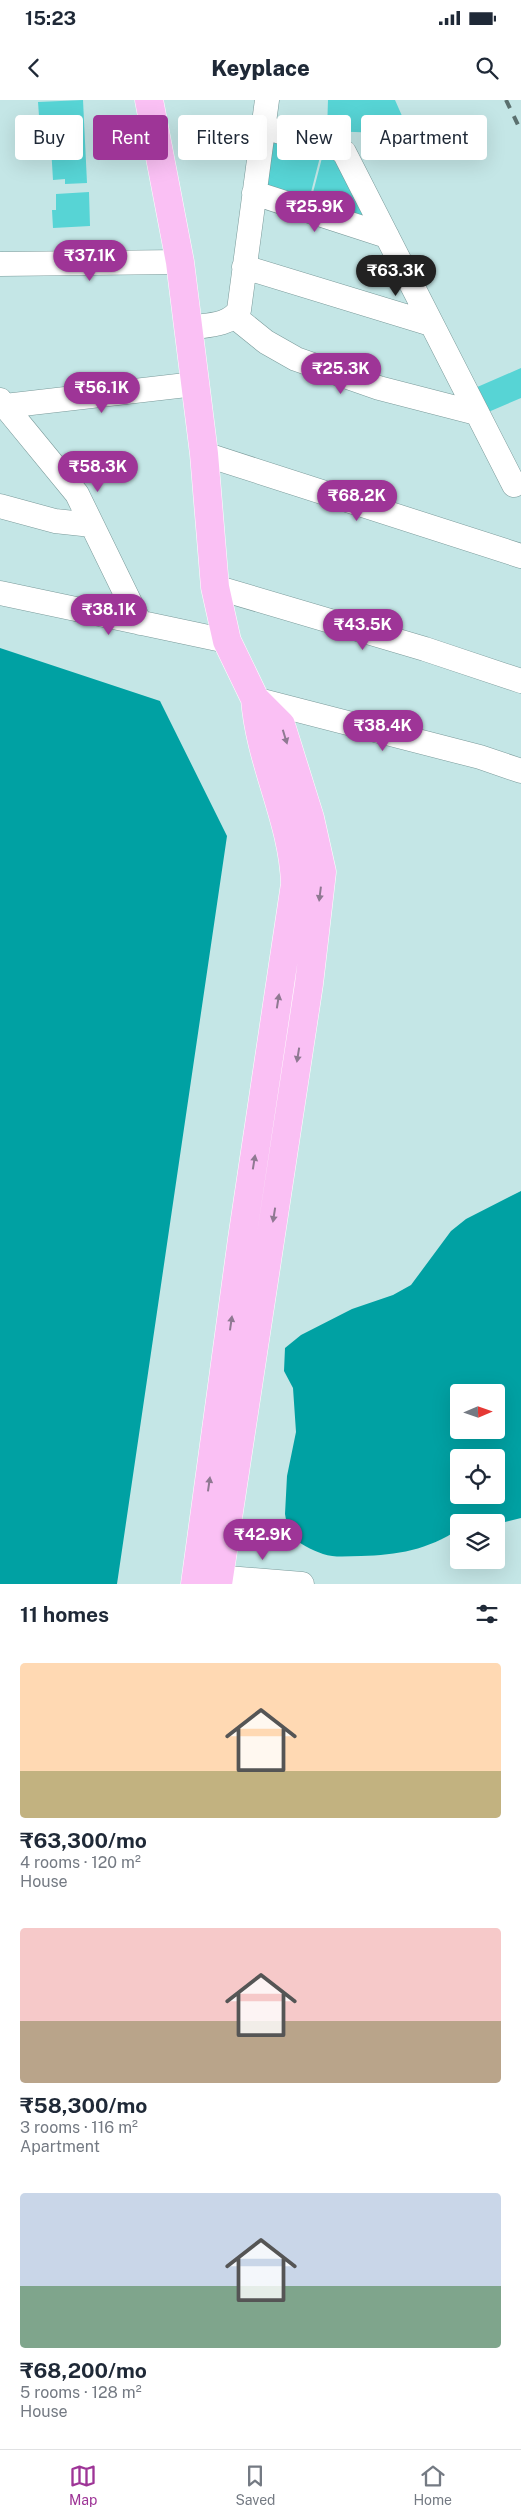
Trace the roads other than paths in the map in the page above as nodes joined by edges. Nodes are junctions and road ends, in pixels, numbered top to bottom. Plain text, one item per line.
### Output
1 (149, 100) edge
2 (267, 100) edge
3 (265, 115) edge
4 (267, 127) edge
5 (258, 160) edge
6 (254, 193) junction
7 (387, 236) junction
8 (180, 262) junction
9 (0, 264) edge
10 (244, 267) junction
11 (235, 317) junction
12 (431, 324) junction
13 (188, 328) junction
14 (195, 384) junction
15 (2, 403) edge
16 (476, 413) junction
17 (204, 454) junction
18 (514, 485) dead end
19 (0, 506) edge
20 (92, 525) junction
21 (521, 556) edge
22 (215, 587) junction
23 (0, 593) edge
24 (140, 623) junction
25 (227, 641) junction
26 (521, 681) edge
27 (255, 699) junction
28 (521, 771) edge
29 (208, 1580) edge
30 (302, 1584) edge

1 - 8 main road
2 - 3 street
4 - 7 street
5 - 6 street
6 - 7 street
6 - 10 street
7 - 12 street
8 - 9 street
8 - 13 main road
10 - 11 street
10 - 12 street
11 - 13 street
11 - 16 street
12 - 16 street
13 - 14 main road
14 - 15 street
14 - 17 main road
15 - 20 street
16 - 18 street
17 - 21 street
17 - 22 main road
19 - 20 street
20 - 24 street
22 - 25 main road
22 - 26 street
23 - 24 street
24 - 25 street
25 - 27 main road
27 - 28 street
27 - 29 main road
29 - 30 street

